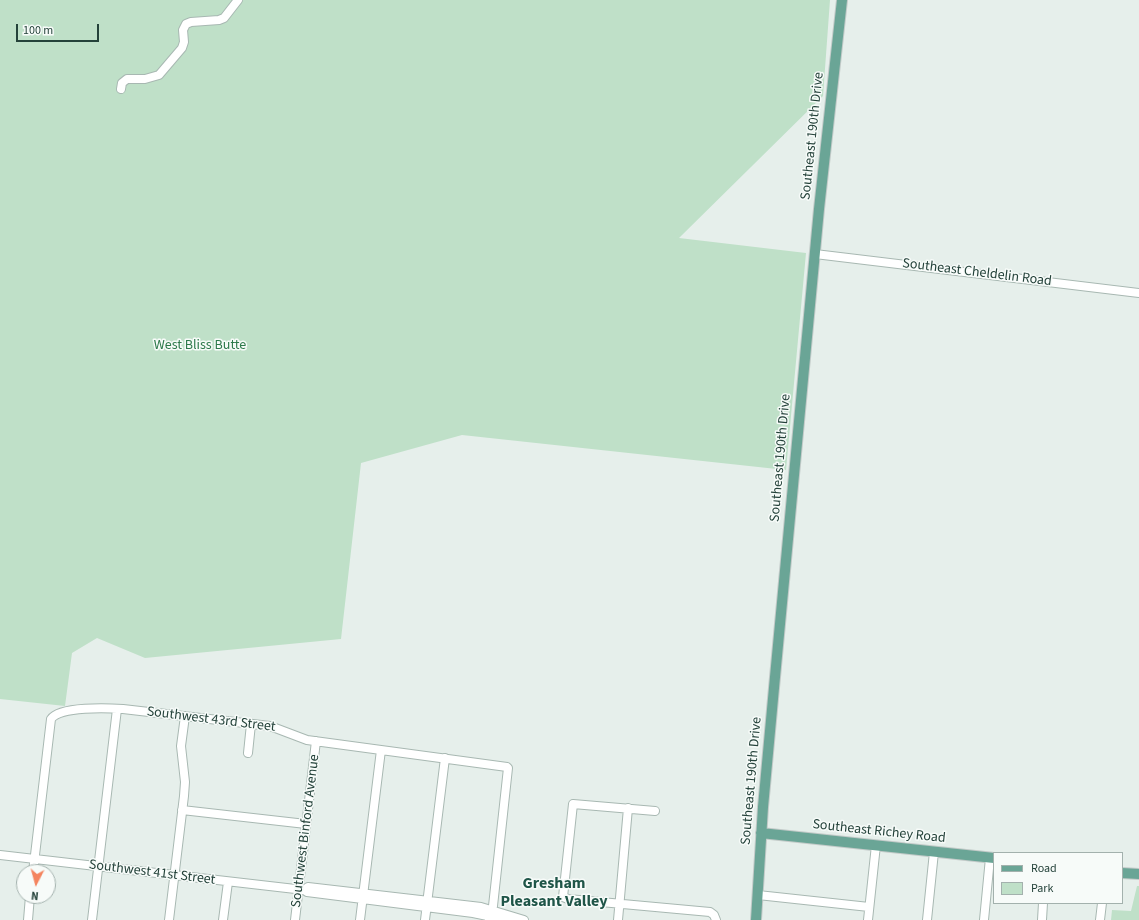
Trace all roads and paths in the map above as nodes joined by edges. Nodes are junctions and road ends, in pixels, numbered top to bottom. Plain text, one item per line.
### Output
1 (238, 0) edge
2 (842, 0) edge
3 (120, 89) dead end
4 (815, 254) junction
5 (1139, 293) edge
6 (117, 709) junction
7 (185, 716) junction
8 (251, 724) junction
9 (316, 741) junction
10 (381, 750) junction
11 (248, 753) dead end
12 (445, 758) junction
13 (628, 808) junction
14 (182, 810) junction
15 (655, 810) dead end
16 (306, 824) junction
17 (761, 833) junction
18 (876, 845) junction
19 (934, 852) junction
20 (0, 855) edge
21 (992, 858) edge
22 (34, 859) junction
23 (34, 864) edge
24 (98, 866) junction
25 (1123, 872) edge
26 (1139, 874) edge
27 (174, 875) junction
28 (228, 882) junction
29 (301, 890) junction
30 (758, 895) junction
31 (363, 896) junction
32 (29, 904) edge
33 (428, 904) junction
34 (620, 904) junction
35 (1044, 904) edge
36 (1102, 904) edge
37 (869, 907) junction
38 (491, 915) edge
39 (715, 918) edge
40 (28, 920) edge
41 (92, 920) edge
42 (169, 920) edge
43 (223, 920) edge
44 (295, 920) edge
45 (360, 920) edge
46 (425, 920) edge
47 (506, 920) edge
48 (524, 920) edge
49 (618, 920) edge
50 (756, 920) edge
51 (868, 920) edge
52 (927, 920) edge
53 (984, 920) edge
54 (1042, 920) edge
55 (1100, 920) edge

1 - 3 street
2 - 4 main road, Southeast 190th Drive
4 - 5 street, Southeast Cheldelin Road
4 - 17 main road, Southeast 190th Drive
6 - 7 street, Southwest 43rd Street
6 - 22 street, Southwest 43rd Street
6 - 24 street
7 - 8 street, Southwest 43rd Street
7 - 14 street
8 - 9 street, Southwest 43rd Street
8 - 11 street
9 - 10 street, Southwest 43rd Street
9 - 16 street, Southwest Binford Avenue
10 - 12 street, Southwest 43rd Street
10 - 31 street
12 - 33 street
12 - 38 street, Southwest 43rd Street
13 - 15 street
13 - 34 street
13 - 34 street
14 - 16 street
14 - 27 street
16 - 29 street, Southwest Binford Avenue
17 - 18 main road, Southeast Richey Road
17 - 30 main road, Southeast 190th Drive
18 - 19 main road, Southeast Richey Road
18 - 37 street
19 - 21 main road, Southeast Richey Road
19 - 52 street
20 - 22 street, Southwest 41st Street
21 - 53 street
22 - 23 street
22 - 24 street, Southwest 41st Street
24 - 27 street, Southwest 41st Street
24 - 41 street
25 - 26 main road
27 - 28 street, Southwest 41st Street
27 - 42 street
28 - 29 street, Southwest 41st Street
28 - 43 street
29 - 31 street, Southwest 41st Street
29 - 44 street, Southwest Binford Avenue
30 - 37 street
30 - 50 main road, Southeast 190th Drive
31 - 33 street, Southwest 41st Street
31 - 45 street
32 - 40 street
33 - 38 street, Southwest 41st Street
33 - 46 street
34 - 39 street
34 - 49 street
35 - 54 street
36 - 55 street
37 - 51 street
38 - 47 street, Southwest 41st Street
38 - 48 street, Southwest 41st Street

